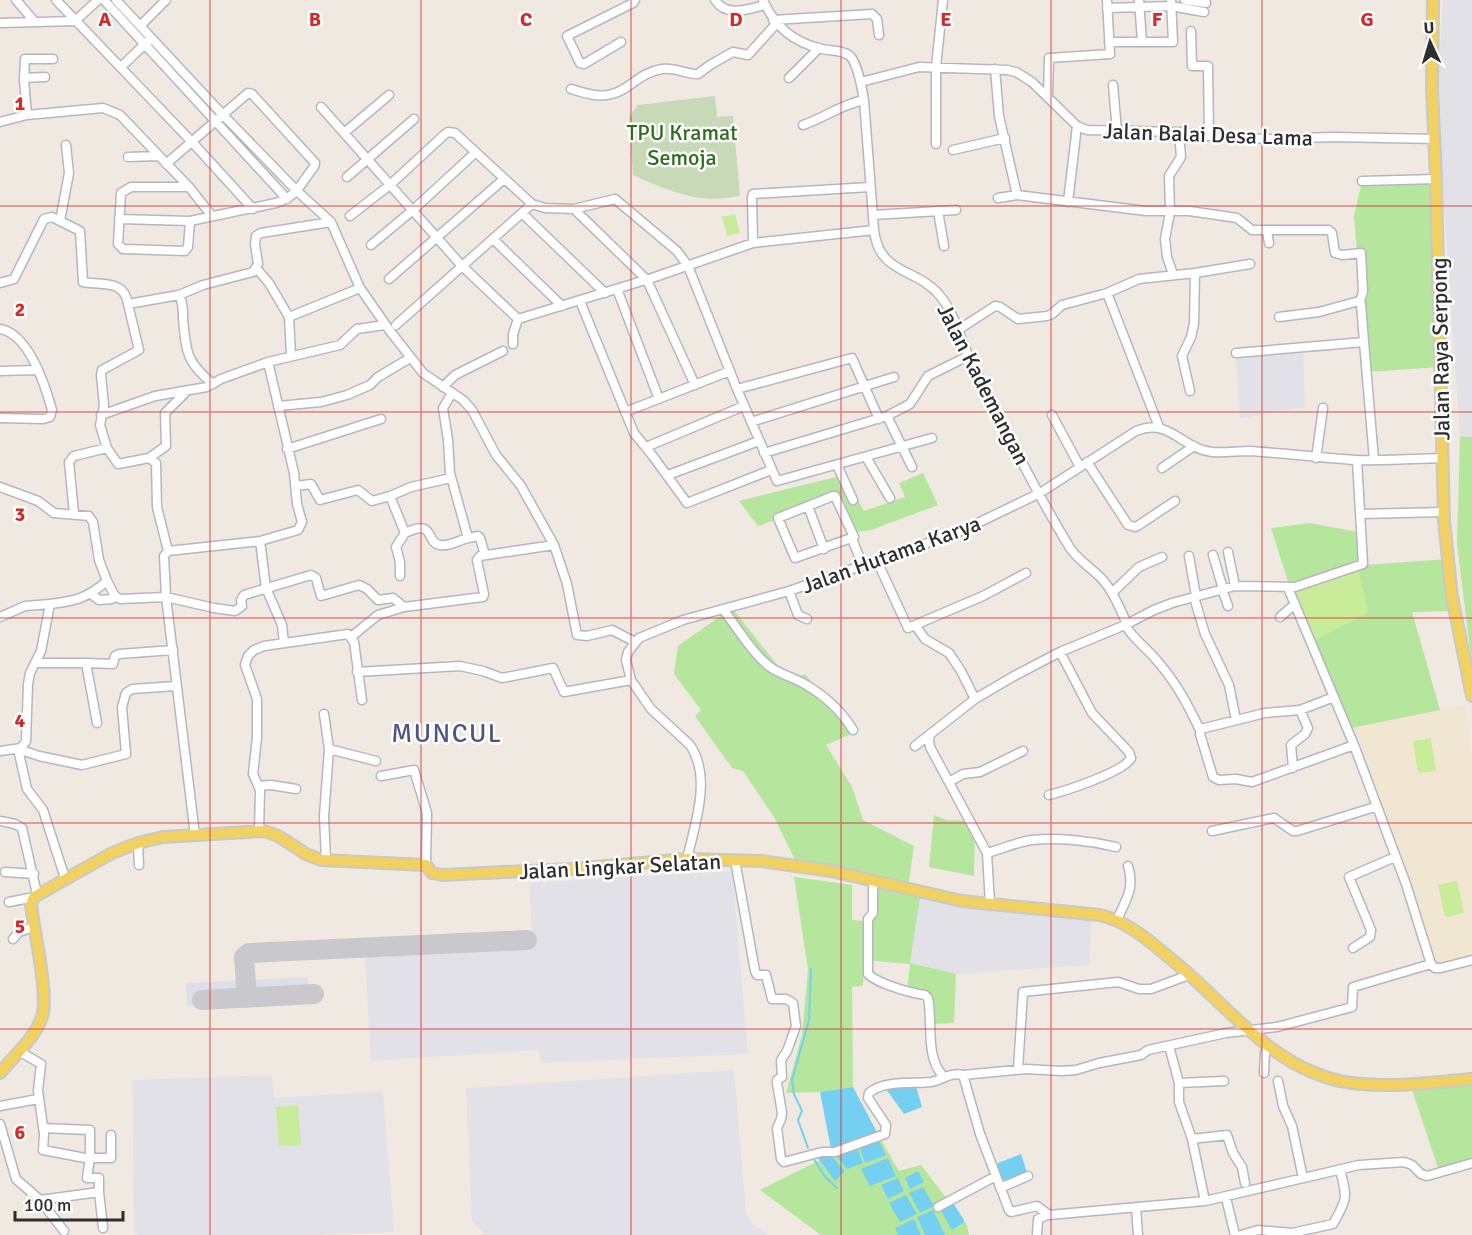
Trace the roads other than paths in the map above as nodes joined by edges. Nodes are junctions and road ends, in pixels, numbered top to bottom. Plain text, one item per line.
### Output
1 (16, 0) edge
2 (56, 0) edge
3 (98, 0) edge
4 (104, 0) edge
5 (116, 0) edge
6 (164, 0) edge
7 (635, 0) edge
8 (715, 0) edge
9 (943, 0) edge
10 (1185, 0) edge
11 (1433, 0) edge
12 (764, 3) edge
13 (1171, 3) edge
14 (1107, 4) edge
15 (1139, 4) edge
16 (75, 21) junction
17 (35, 22) junction
18 (774, 22) junction
19 (0, 23) edge
20 (140, 26) junction
21 (1191, 31) dead end
22 (879, 36) dead end
23 (148, 41) junction
24 (621, 42) dead end
25 (1109, 42) junction
26 (1142, 42) junction
27 (819, 48) junction
28 (53, 59) dead end
29 (121, 67) junction
30 (936, 67) junction
31 (995, 69) junction
32 (45, 77) dead end
33 (24, 78) junction
34 (789, 78) dead end
35 (861, 82) junction
36 (1113, 85) dead end
37 (571, 89) dead end
38 (388, 95) dead end
39 (1048, 97) junction
40 (864, 100) junction
41 (321, 106) dead end
42 (27, 115) junction
43 (220, 118) junction
44 (414, 119) dead end
45 (0, 122) edge
46 (803, 125) dead end
47 (1077, 126) junction
48 (1117, 131) junction
49 (1179, 132) junction
50 (344, 133) junction
51 (1209, 136) junction
52 (1005, 138) junction
53 (1435, 139) junction
54 (193, 143) junction
55 (936, 144) dead end
56 (66, 145) dead end
57 (954, 150) dead end
58 (476, 152) junction
59 (158, 156) junction
60 (128, 157) dead end
61 (368, 159) junction
62 (166, 164) junction
63 (347, 177) dead end
64 (1436, 178) junction
65 (504, 179) junction
66 (1362, 181) dead end
67 (391, 184) junction
68 (189, 187) junction
69 (870, 187) junction
70 (297, 191) junction
71 (1017, 195) junction
72 (998, 198) dead end
73 (287, 199) junction
74 (1068, 202) junction
75 (532, 204) junction
76 (253, 209) junction
77 (574, 209) junction
78 (413, 210) junction
79 (956, 210) dead end
80 (938, 211) junction
81 (1170, 212) junction
82 (523, 214) junction
83 (873, 215) junction
84 (212, 216) junction
85 (350, 216) dead end
86 (119, 219) junction
87 (60, 220) junction
88 (190, 221) junction
89 (331, 222) junction
90 (874, 230) junction
91 (1267, 231) junction
92 (438, 237) junction
93 (493, 239) junction
94 (753, 243) junction
95 (1269, 243) dead end
96 (371, 244) dead end
97 (944, 246) dead end
98 (1250, 264) dead end
99 (462, 266) junction
100 (688, 266) junction
101 (257, 269) junction
102 (1195, 273) junction
103 (1173, 274) junction
104 (389, 279) dead end
105 (646, 280) junction
106 (0, 283) edge
107 (360, 288) junction
108 (617, 289) junction
109 (605, 293) junction
110 (1107, 293) junction
111 (179, 295) junction
112 (580, 301) junction
113 (1360, 302) junction
114 (128, 304) junction
115 (562, 306) junction
116 (289, 317) junction
117 (1279, 317) dead end
118 (518, 319) junction
119 (385, 325) junction
120 (396, 325) dead end
121 (0, 329) edge
122 (958, 330) junction
123 (1364, 342) junction
124 (513, 344) dead end
125 (503, 351) dead end
126 (1236, 353) dead end
127 (291, 356) junction
128 (968, 356) junction
129 (410, 358) junction
130 (268, 362) junction
131 (38, 370) junction
132 (0, 371) edge
133 (730, 372) junction
134 (894, 377) dead end
135 (213, 384) junction
136 (695, 385) junction
137 (443, 387) junction
138 (865, 388) junction
139 (737, 389) junction
140 (187, 391) junction
141 (1190, 391) dead end
142 (452, 393) junction
143 (659, 399) junction
144 (278, 406) junction
145 (744, 406) junction
146 (1323, 408) dead end
147 (625, 412) junction
148 (101, 415) junction
149 (1052, 415) dead end
150 (0, 418) edge
151 (883, 418) junction
152 (381, 419) dead end
153 (751, 422) junction
154 (1159, 427) junction
155 (933, 438) dead end
156 (759, 441) junction
157 (1194, 446) junction
158 (646, 447) junction
159 (902, 447) junction
160 (107, 448) junction
161 (287, 449) junction
162 (764, 453) junction
163 (867, 457) junction
164 (149, 458) junction
165 (1316, 458) junction
166 (1443, 458) junction
167 (1357, 460) junction
168 (1374, 460) junction
169 (1084, 464) junction
170 (837, 465) junction
171 (912, 467) dead end
172 (1162, 468) dead end
173 (771, 470) junction
174 (668, 475) junction
175 (451, 478) junction
176 (296, 486) junction
177 (0, 487) edge
178 (1040, 494) junction
179 (390, 496) junction
180 (890, 498) dead end
181 (853, 500) dead end
182 (1175, 501) dead end
183 (808, 506) junction
184 (1443, 512) junction
185 (74, 514) junction
186 (1361, 514) junction
187 (405, 533) junction
188 (468, 538) junction
189 (852, 539) junction
190 (260, 541) junction
191 (554, 545) junction
192 (825, 549) junction
193 (168, 551) junction
194 (1228, 552) dead end
195 (485, 555) junction
196 (1213, 555) dead end
197 (1189, 556) dead end
198 (1162, 557) dead end
199 (877, 561) junction
200 (863, 566) junction
201 (1026, 573) dead end
202 (400, 576) dead end
203 (107, 581) junction
204 (1235, 586) junction
205 (266, 588) junction
206 (1288, 588) junction
207 (1222, 589) junction
208 (789, 591) junction
209 (1112, 592) junction
210 (92, 594) junction
211 (115, 596) junction
212 (166, 597) junction
213 (1195, 597) junction
214 (50, 604) junction
215 (1295, 604) junction
216 (1228, 606) dead end
217 (404, 607) junction
218 (723, 609) junction
219 (0, 617) edge
220 (1280, 617) dead end
221 (807, 619) dead end
222 (1126, 624) junction
223 (915, 625) junction
224 (351, 637) junction
225 (637, 640) junction
226 (284, 643) junction
227 (173, 650) junction
228 (1060, 652) junction
229 (35, 663) junction
230 (86, 663) junction
231 (357, 672) junction
232 (631, 680) junction
233 (176, 686) junction
234 (1472, 696) edge
235 (1334, 698) junction
236 (975, 699) junction
237 (362, 700) dead end
238 (1300, 710) junction
239 (324, 714) dead end
240 (1236, 720) junction
241 (97, 723) dead end
242 (853, 730) dead end
243 (1200, 730) junction
244 (930, 735) junction
245 (1354, 745) junction
246 (915, 746) dead end
247 (18, 749) junction
248 (329, 749) junction
249 (0, 751) edge
250 (1023, 751) dead end
251 (376, 761) dead end
252 (1293, 768) junction
253 (381, 776) dead end
254 (949, 782) junction
255 (260, 786) junction
256 (296, 789) dead end
257 (1049, 795) dead end
258 (1375, 807) junction
259 (0, 821) edge
260 (258, 831) junction
261 (1212, 831) dead end
262 (195, 835) junction
263 (138, 843) junction
264 (1116, 847) dead end
265 (987, 853) junction
266 (1395, 857) junction
267 (687, 859) junction
268 (735, 860) junction
269 (326, 861) junction
270 (139, 865) dead end
271 (426, 865) junction
272 (1128, 866) dead end
273 (5, 872) dead end
274 (34, 874) junction
275 (65, 878) junction
276 (873, 880) junction
277 (35, 895) junction
278 (9, 902) dead end
279 (990, 904) junction
280 (1118, 920) junction
281 (33, 927) junction
282 (13, 939) dead end
283 (1353, 948) dead end
284 (1472, 960) edge
285 (1431, 964) junction
286 (1189, 975) junction
287 (1248, 1031) junction
288 (1169, 1046) junction
289 (1268, 1047) junction
290 (19, 1051) junction
291 (1018, 1069) junction
292 (0, 1073) edge
293 (1264, 1073) dead end
294 (963, 1075) junction
295 (943, 1076) junction
296 (1472, 1079) edge
297 (1224, 1081) dead end
298 (1278, 1081) dead end
299 (1179, 1083) junction
300 (38, 1099) junction
301 (0, 1106) edge
302 (0, 1124) edge
303 (43, 1128) junction
304 (111, 1135) dead end
305 (1192, 1139) junction
306 (90, 1158) junction
307 (1472, 1163) edge
308 (1340, 1169) junction
309 (996, 1176) junction
310 (1028, 1176) dead end
311 (1303, 1178) junction
312 (1245, 1183) dead end
313 (1000, 1188) junction
314 (99, 1192) junction
315 (1226, 1198) junction
316 (40, 1200) junction
317 (1205, 1201) junction
318 (938, 1207) dead end
319 (1136, 1207) junction
320 (1047, 1215) junction
321 (103, 1228) dead end
322 (64, 1231) dead end
323 (1305, 1233) edge
324 (1037, 1235) edge
325 (1138, 1235) edge
326 (1235, 1235) edge
327 (1241, 1235) edge

1 - 17 street
2 - 16 street
3 - 16 street
4 - 23 street
5 - 20 street
6 - 20 street
7 - 24 street
8 - 12 street
9 - 30 street
10 - 13 street
11 - 53 main road, Jalan Raya Serpong
12 - 18 street, Jalan Kademangan
13 - 15 street
13 - 26 street
14 - 15 street
14 - 25 street
15 - 26 street
16 - 17 street
16 - 29 street
17 - 19 street
18 - 22 street
18 - 27 street, Jalan Kademangan
18 - 37 street
20 - 23 street
21 - 51 street
23 - 29 street
23 - 43 street
25 - 26 street
25 - 39 street
27 - 34 street
27 - 35 street, Jalan Kademangan
28 - 33 street
29 - 54 street
30 - 31 street, Jalan Balai Desa Lama
30 - 35 street, Jalan Balai Desa Lama
30 - 55 street
31 - 39 street, Jalan Balai Desa Lama
31 - 52 street
32 - 33 street
33 - 42 street
35 - 40 street, Jalan Kademangan
36 - 48 street
38 - 50 street
39 - 47 street, Jalan Balai Desa Lama
40 - 46 street
40 - 69 street, Jalan Kademangan
41 - 50 street
42 - 45 street
42 - 59 street
43 - 54 street
43 - 70 street
43 - 70 street
43 - 73 street
44 - 61 street
47 - 48 street, Jalan Balai Desa Lama
47 - 74 street
48 - 49 street, Jalan Balai Desa Lama
49 - 51 street, Jalan Balai Desa Lama
49 - 81 street
50 - 61 street
51 - 53 street, Jalan Balai Desa Lama
52 - 57 street
52 - 71 street
53 - 64 main road, Jalan Raya Serpong
54 - 62 street
54 - 76 street
56 - 87 street
58 - 65 street
58 - 67 street
58 - 78 street
59 - 60 street
59 - 62 street
61 - 63 street
61 - 67 street
62 - 68 street
64 - 66 street
64 - 166 main road, Jalan Raya Serpong
65 - 75 street
65 - 92 street
67 - 78 street
67 - 85 street
68 - 84 street
68 - 86 street
69 - 83 street, Jalan Kademangan
69 - 94 street
70 - 73 street
70 - 89 street
71 - 72 street
71 - 74 street
73 - 76 street
74 - 81 street
75 - 77 street
75 - 82 street
76 - 84 street
77 - 100 street
77 - 105 street
78 - 92 street
78 - 96 street
79 - 80 street
80 - 83 street
80 - 97 street
81 - 91 street
81 - 103 street
82 - 93 street
82 - 109 street
83 - 90 street, Jalan Kademangan
84 - 88 street
86 - 88 street
86 - 88 street
87 - 106 street
87 - 114 street
89 - 101 street
89 - 107 street
90 - 94 street
90 - 122 street, Jalan Kademangan
91 - 95 street
91 - 113 street
92 - 99 street
92 - 104 street
93 - 99 street
93 - 115 street
94 - 100 street
98 - 102 street
99 - 118 street
99 - 120 street
100 - 105 street
100 - 133 street
101 - 111 street
101 - 116 street
102 - 103 street
102 - 141 street
103 - 110 street
105 - 108 street
105 - 136 street
107 - 116 street
107 - 119 street
108 - 109 street
108 - 143 street
109 - 112 street
110 - 122 street
110 - 154 street
111 - 114 street
111 - 135 street
112 - 115 street
112 - 147 street
113 - 117 street
113 - 123 street
114 - 148 street
115 - 118 street
116 - 127 street
118 - 124 street
119 - 127 street
119 - 129 street
121 - 131 street
122 - 128 street, Jalan Kademangan
123 - 126 street
123 - 168 street
125 - 137 street
127 - 130 street
128 - 151 street
128 - 178 street, Jalan Kademangan
129 - 137 street
129 - 144 street
130 - 135 street
130 - 144 street
131 - 132 street
131 - 150 street
133 - 136 street
133 - 139 street
134 - 138 street
135 - 140 street
136 - 143 street
137 - 142 street
138 - 139 street
138 - 151 street
138 - 153 street
139 - 145 street
140 - 148 street
140 - 164 street
142 - 175 street
142 - 191 street
143 - 147 street
144 - 161 street
145 - 153 street
145 - 158 street
146 - 165 street
147 - 158 street
148 - 160 street
149 - 169 street
151 - 159 street
151 - 162 street
152 - 161 street
153 - 156 street
154 - 157 street
154 - 169 street, Jalan Hutama Karya
155 - 159 street
156 - 162 street
156 - 174 street
157 - 165 street
157 - 172 street
158 - 174 street
159 - 163 street
159 - 171 street
160 - 164 street
160 - 185 street
161 - 176 street
162 - 173 street
163 - 170 street
163 - 180 street
164 - 193 street
165 - 167 street
166 - 168 street
166 - 184 main road, Jalan Raya Serpong
167 - 168 street
167 - 186 street
169 - 178 street, Jalan Hutama Karya
169 - 182 street
170 - 173 street
170 - 181 street
173 - 174 street
175 - 179 street
175 - 188 street
176 - 179 street
176 - 190 street
177 - 185 street
178 - 199 street, Jalan Hutama Karya
178 - 209 street, Jalan Kademangan
179 - 187 street
183 - 189 street
183 - 192 street
183 - 192 street
184 - 186 street
184 - 234 main road, Jalan Raya Serpong
185 - 203 street
186 - 206 street
187 - 188 street
187 - 202 street
188 - 195 street
189 - 192 street
189 - 200 street
190 - 193 street
190 - 205 street
191 - 195 street
191 - 225 street
193 - 212 street
194 - 204 street
195 - 217 street
196 - 207 street
197 - 213 street
198 - 209 street
199 - 200 street, Jalan Hutama Karya
199 - 223 street
200 - 208 street, Jalan Hutama Karya
201 - 223 street
203 - 210 street
203 - 211 street
204 - 206 street
204 - 207 street
205 - 212 street
205 - 217 street
205 - 226 street
206 - 215 street
207 - 213 street
207 - 216 street
208 - 218 street, Jalan Hutama Karya
208 - 221 street
209 - 222 street, Jalan Kademangan
210 - 211 street
210 - 214 street
211 - 212 street
212 - 227 street
213 - 222 street
213 - 240 street
214 - 219 street
214 - 229 street
215 - 220 street
215 - 235 street
217 - 224 street
218 - 225 street, Jalan Hutama Karya
218 - 242 street
222 - 228 street
222 - 243 street, Jalan Kademangan
223 - 236 street
224 - 226 street
224 - 231 street
225 - 232 street
226 - 255 street
227 - 230 street
227 - 233 street
228 - 236 street
228 - 257 street
229 - 230 street
229 - 247 street
230 - 241 street
231 - 232 street
231 - 237 street
232 - 267 street
233 - 247 street
233 - 262 street
235 - 238 street
235 - 245 street
236 - 244 street
238 - 240 street
238 - 252 street
239 - 248 street
240 - 243 street
243 - 252 street, Jalan Kademangan
244 - 246 street
244 - 254 street
245 - 252 street
245 - 258 street
247 - 249 street
247 - 275 street
248 - 251 street
248 - 269 street
250 - 254 street
253 - 271 street
254 - 265 street
255 - 256 street
255 - 260 street
258 - 261 street
258 - 266 street
259 - 274 street
260 - 262 main road, Jalan Lingkar Selatan
260 - 269 main road, Jalan Lingkar Selatan
262 - 263 main road, Jalan Lingkar Selatan
263 - 270 street
263 - 275 main road, Jalan Lingkar Selatan
264 - 265 street
265 - 279 street
266 - 283 street
266 - 285 street
267 - 268 main road, Jalan Lingkar Selatan
267 - 271 main road, Jalan Lingkar Selatan
268 - 276 main road, Jalan Lingkar Selatan
268 - 295 street
269 - 271 main road, Jalan Lingkar Selatan
272 - 280 street
273 - 274 street
274 - 277 street
275 - 277 main road, Jalan Lingkar Selatan
276 - 279 main road, Jalan Lingkar Selatan
276 - 295 street
277 - 278 street
277 - 281 main road
279 - 280 main road, Jalan Lingkar Selatan
280 - 286 main road, Jalan Lingkar Selatan
281 - 282 street
281 - 290 main road
284 - 285 street
285 - 287 street
286 - 287 main road, Jalan Lingkar Selatan
286 - 291 street
287 - 288 street
287 - 289 main road, Jalan Lingkar Selatan
288 - 291 street
288 - 299 street
289 - 293 street
289 - 296 main road, Jalan Lingkar Selatan
290 - 292 main road
290 - 300 street
291 - 294 street
294 - 295 street
294 - 309 street
297 - 299 street
298 - 311 street
299 - 305 street
300 - 301 street
300 - 303 street
302 - 316 street
303 - 306 street
303 - 306 street
304 - 306 street
305 - 312 street
305 - 317 street
306 - 314 street
307 - 308 street
308 - 311 street
308 - 323 street
309 - 313 street
309 - 318 street
310 - 313 street
311 - 315 street
313 - 320 street
314 - 316 street
314 - 321 street
315 - 317 street
315 - 326 street
316 - 322 street
317 - 319 street
319 - 320 street
319 - 325 street
320 - 324 street
323 - 327 street

